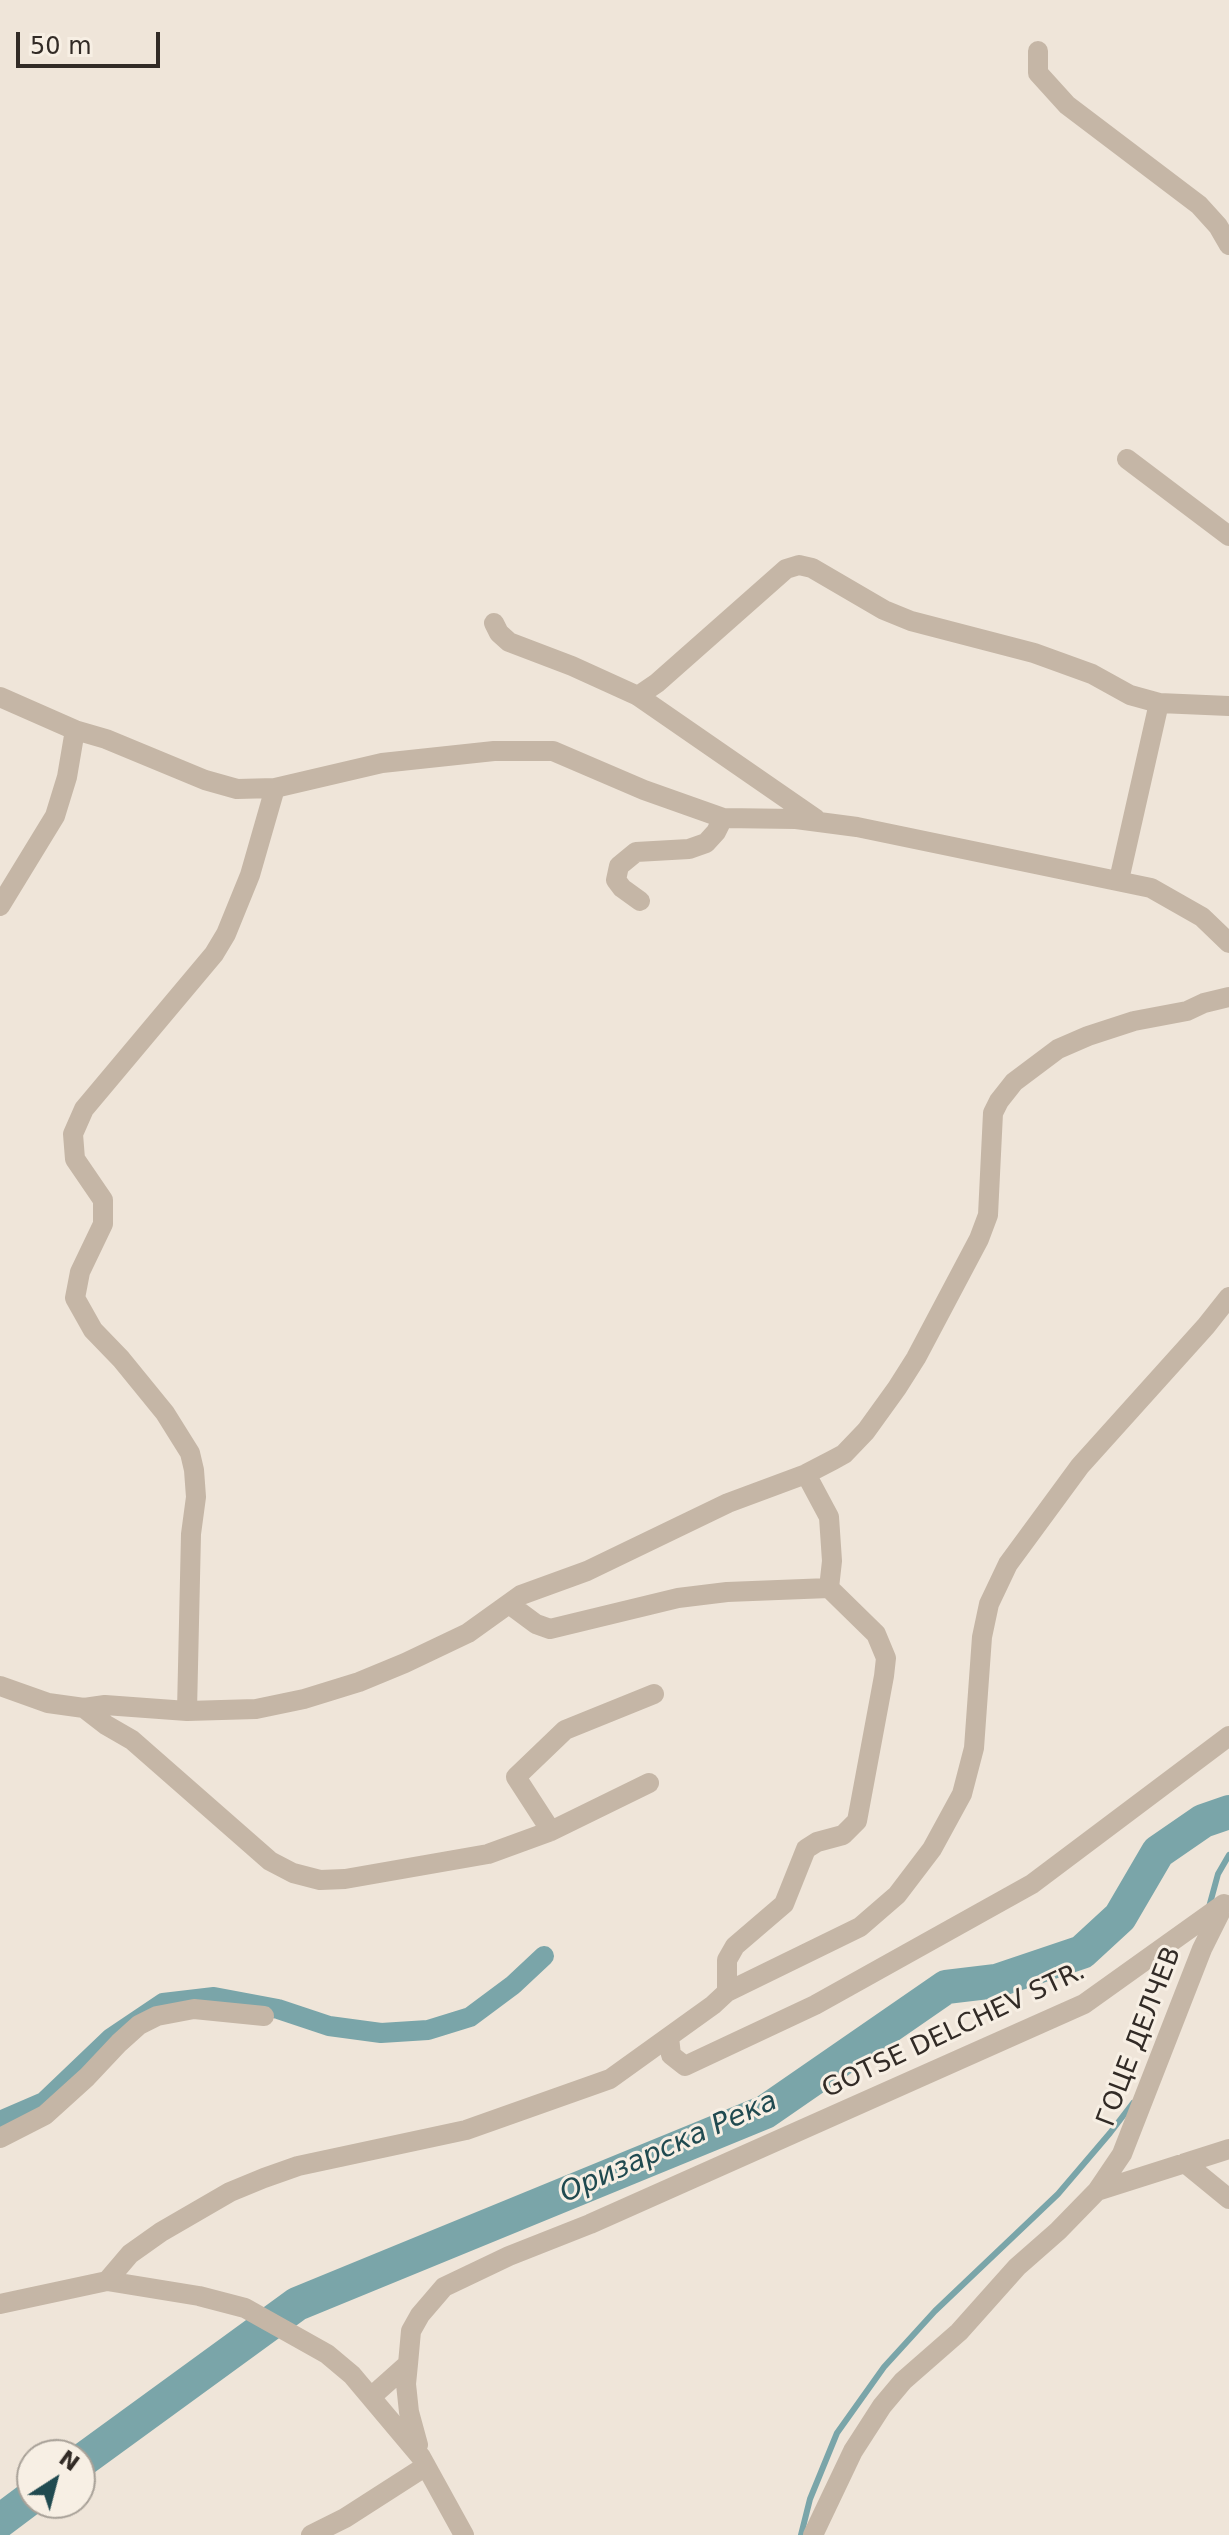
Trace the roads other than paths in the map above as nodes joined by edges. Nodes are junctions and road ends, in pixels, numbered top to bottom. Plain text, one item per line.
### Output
1 (1038, 51) dead end
2 (1229, 245) edge
3 (1127, 459) dead end
4 (1229, 536) edge
5 (494, 623) dead end
6 (638, 696) junction
7 (0, 697) edge
8 (1159, 703) junction
9 (1229, 706) edge
10 (75, 730) junction
11 (275, 788) junction
12 (723, 818) junction
13 (819, 821) junction
14 (1119, 880) junction
15 (640, 901) dead end
16 (0, 906) edge
17 (1229, 943) edge
18 (1229, 997) edge
19 (1229, 1297) edge
20 (806, 1474) junction
21 (829, 1588) junction
22 (509, 1604) junction
23 (0, 1686) edge
24 (654, 1694) dead end
25 (84, 1708) junction
26 (187, 1711) junction
27 (1229, 1736) edge
28 (649, 1783) dead end
29 (551, 1831) junction
30 (1227, 1902) edge
31 (727, 1992) junction
32 (264, 2016) dead end
33 (669, 2037) junction
34 (0, 2138) edge
35 (1229, 2149) edge
36 (1185, 2163) junction
37 (1097, 2191) junction
38 (1229, 2199) edge
39 (107, 2281) junction
40 (0, 2304) edge
41 (409, 2342) junction
42 (408, 2364) junction
43 (361, 2386) junction
44 (423, 2462) junction
45 (311, 2535) edge
46 (464, 2535) edge
47 (813, 2535) edge

1 - 2 street
3 - 4 street
5 - 6 street
6 - 8 street
6 - 13 street
7 - 10 street
8 - 9 street
8 - 14 street
10 - 11 street
10 - 16 street
11 - 12 street
11 - 26 street
12 - 13 street
12 - 15 street
13 - 14 street
14 - 17 street
18 - 20 street
19 - 31 street
20 - 21 street
20 - 22 street
21 - 22 street
21 - 31 street
22 - 26 street
23 - 25 street
24 - 29 street
25 - 26 street
25 - 29 street
27 - 33 street
28 - 29 street
30 - 37 street, ГОЦЕ ДЕЛЧЕВ
30 - 41 street, GOTSE DELCHEV STR.
31 - 33 street
32 - 34 street
33 - 39 street
35 - 36 street
36 - 37 street
36 - 38 street
37 - 47 street, ГОЦЕ ДЕЛЧЕВ
39 - 40 street
39 - 43 street
41 - 42 street
41 - 43 street
42 - 43 street
42 - 44 street
43 - 44 street
44 - 45 street
44 - 46 street

